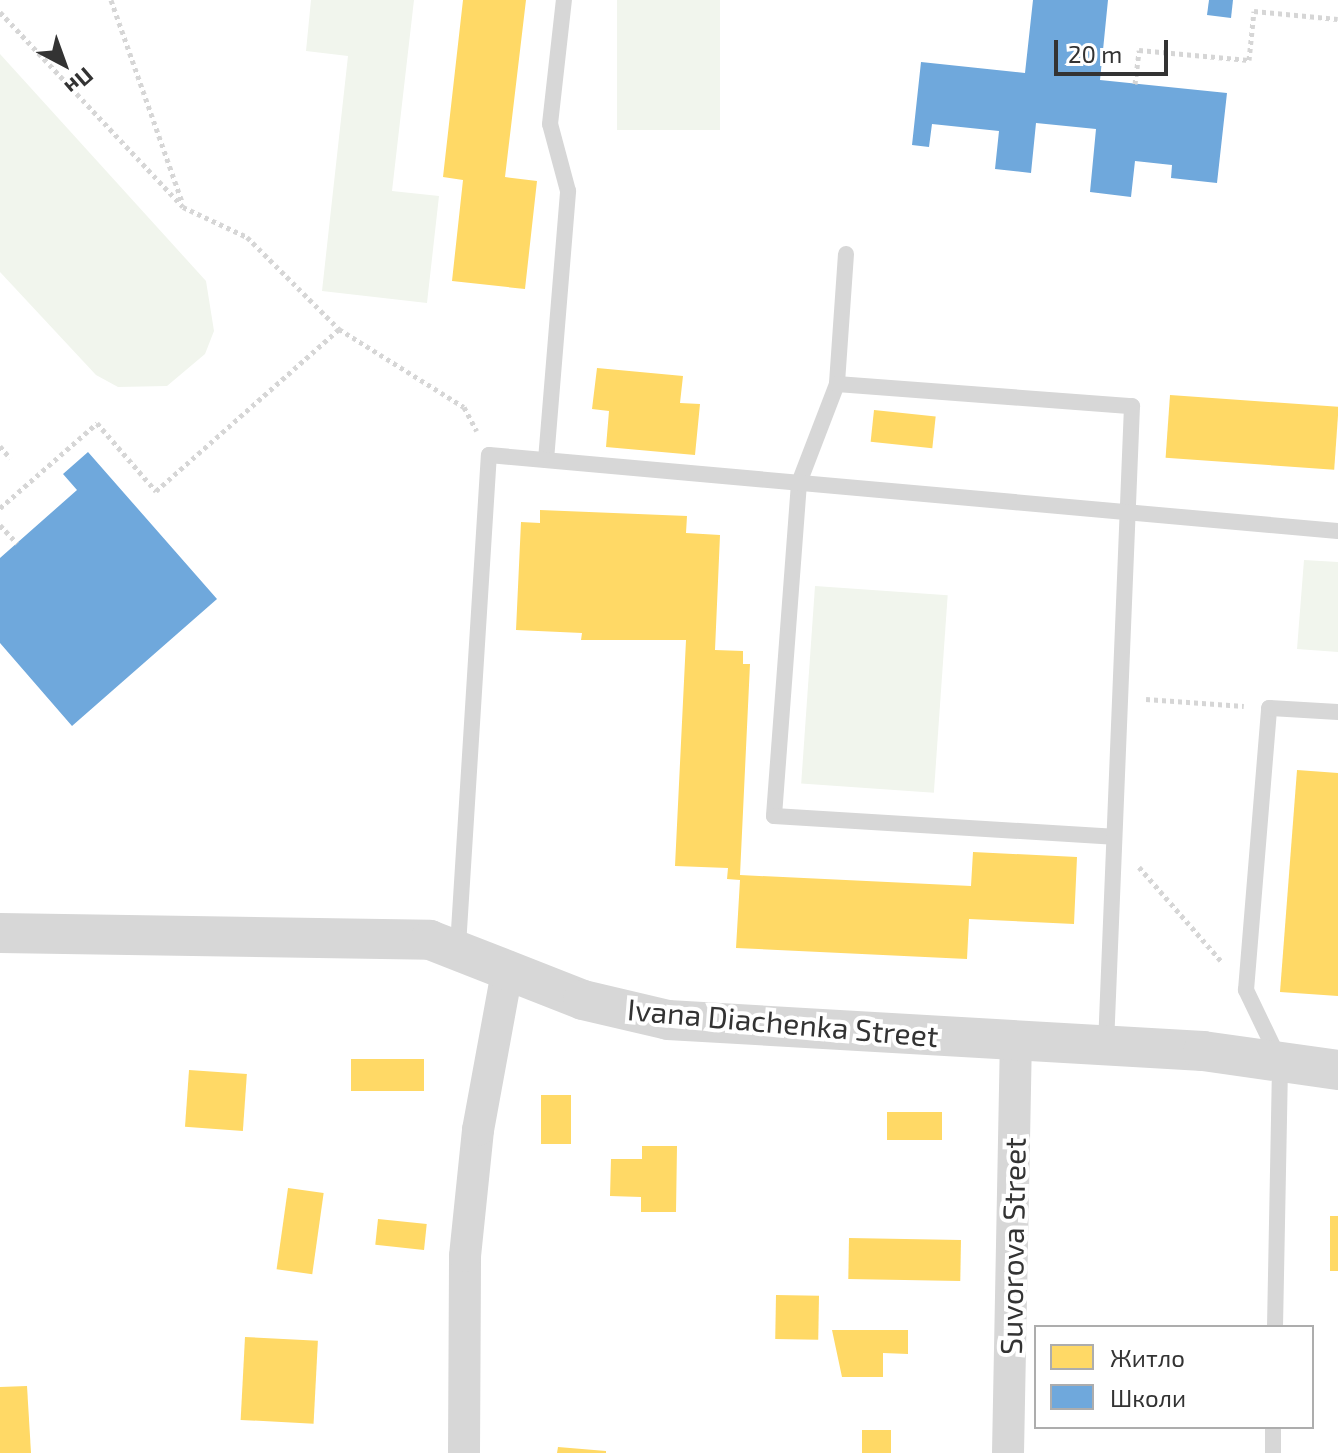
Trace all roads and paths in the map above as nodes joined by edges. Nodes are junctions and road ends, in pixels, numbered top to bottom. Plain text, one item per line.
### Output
1 (111, 0) edge
2 (564, 0) edge
3 (0, 12) edge
4 (1338, 19) edge
5 (1135, 84) dead end
6 (183, 207) junction
7 (846, 254) dead end
8 (339, 329) junction
9 (837, 384) junction
10 (0, 446) edge
11 (489, 455) junction
12 (10, 458) dead end
13 (546, 460) junction
14 (799, 483) junction
15 (0, 508) edge
16 (1125, 511) junction
17 (0, 525) edge
18 (1338, 531) edge
19 (17, 543) dead end
20 (1117, 697) junction
21 (1269, 708) junction
22 (1338, 712) edge
23 (1113, 837) junction
24 (0, 933) edge
25 (458, 946) junction
26 (508, 967) junction
27 (1246, 990) junction
28 (1016, 1040) junction
29 (1106, 1045) junction
30 (1280, 1061) junction
31 (1338, 1070) edge
32 (1275, 1325) edge
33 (1273, 1429) edge
34 (464, 1453) edge
35 (1008, 1453) edge
36 (1273, 1453) edge

1 - 6 path
2 - 13 lane
3 - 6 path
4 - 5 path
6 - 8 path
7 - 9 lane
8 - 11 path
8 - 15 path
9 - 14 lane
9 - 16 lane
10 - 12 path
11 - 13 lane
11 - 25 lane
13 - 14 lane
14 - 16 lane
14 - 23 lane
16 - 18 lane
16 - 20 lane
17 - 19 path
20 - 21 path
20 - 23 lane
21 - 22 lane
21 - 27 lane
23 - 27 path
23 - 29 lane
24 - 25 street, Ivana Diachenka Street
25 - 26 street, Ivana Diachenka Street
26 - 28 street, Ivana Diachenka Street
26 - 34 street
27 - 30 lane
28 - 29 street, Ivana Diachenka Street
28 - 35 street, Suvorova Street
29 - 30 street, Ivana Diachenka Street
30 - 31 street, Ivana Diachenka Street
30 - 32 lane
33 - 36 lane

